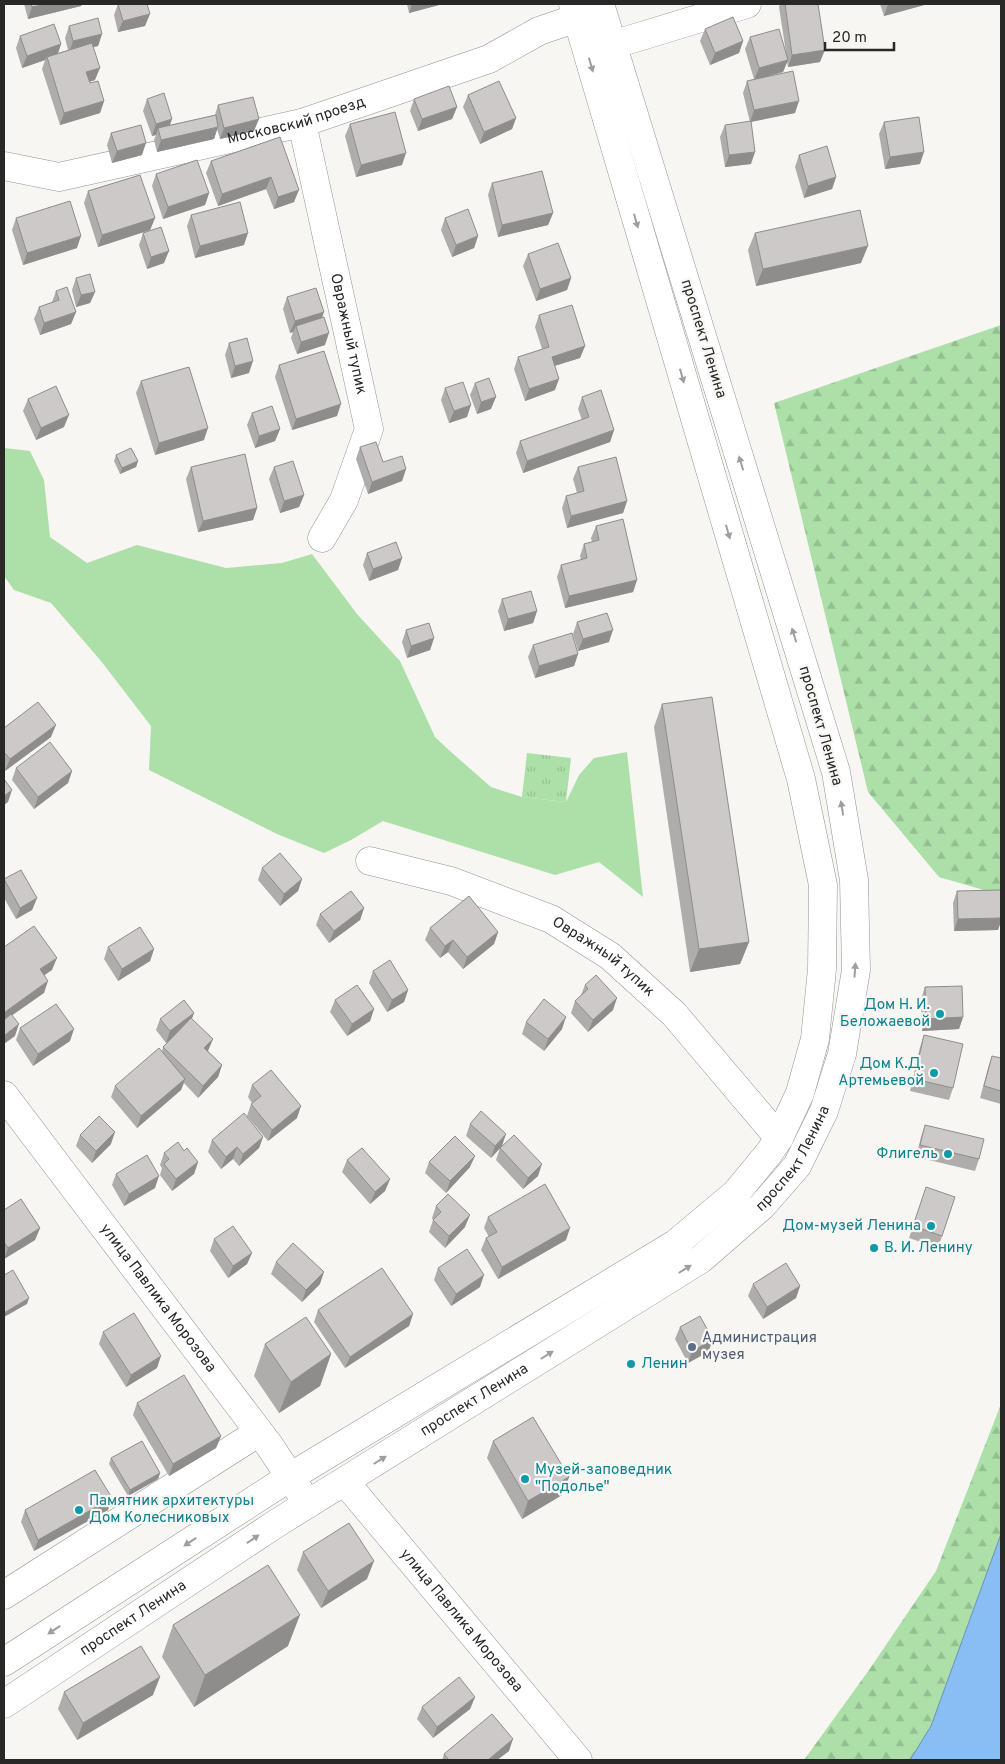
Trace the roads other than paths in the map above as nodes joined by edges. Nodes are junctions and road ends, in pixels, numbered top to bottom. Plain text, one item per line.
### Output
1 (600, 4) edge
2 (747, 4) edge
3 (575, 11) edge
4 (612, 45) junction
5 (302, 123) junction
6 (4, 166) edge
7 (322, 538) dead end
8 (370, 861) dead end
9 (4, 1095) edge
10 (779, 1138) junction
11 (258, 1432) junction
12 (290, 1477) junction
13 (345, 1482) junction
14 (308, 1504) junction
15 (4, 1595) edge
16 (4, 1662) edge
17 (4, 1704) edge
18 (578, 1760) edge

1 - 4 main road, проспект Ленина
2 - 4 main road
3 - 5 main road, Московский проезд
3 -> 10 main road, проспект Ленина
13 -> 4 main road, проспект Ленина
5 - 6 main road, Московский проезд
5 - 7 main road, Овражный тупик
8 - 10 main road, Овражный тупик
9 - 11 main road, улица Павлика Морозова
10 - 12 main road, проспект Ленина
11 - 12 main road, улица Павлика Морозова
11 - 15 main road
12 - 14 main road, улица Павлика Морозова
12 -> 16 main road, проспект Ленина
13 - 14 main road, проспект Ленина
13 - 18 main road, улица Павлика Морозова
17 -> 14 main road, проспект Ленина

